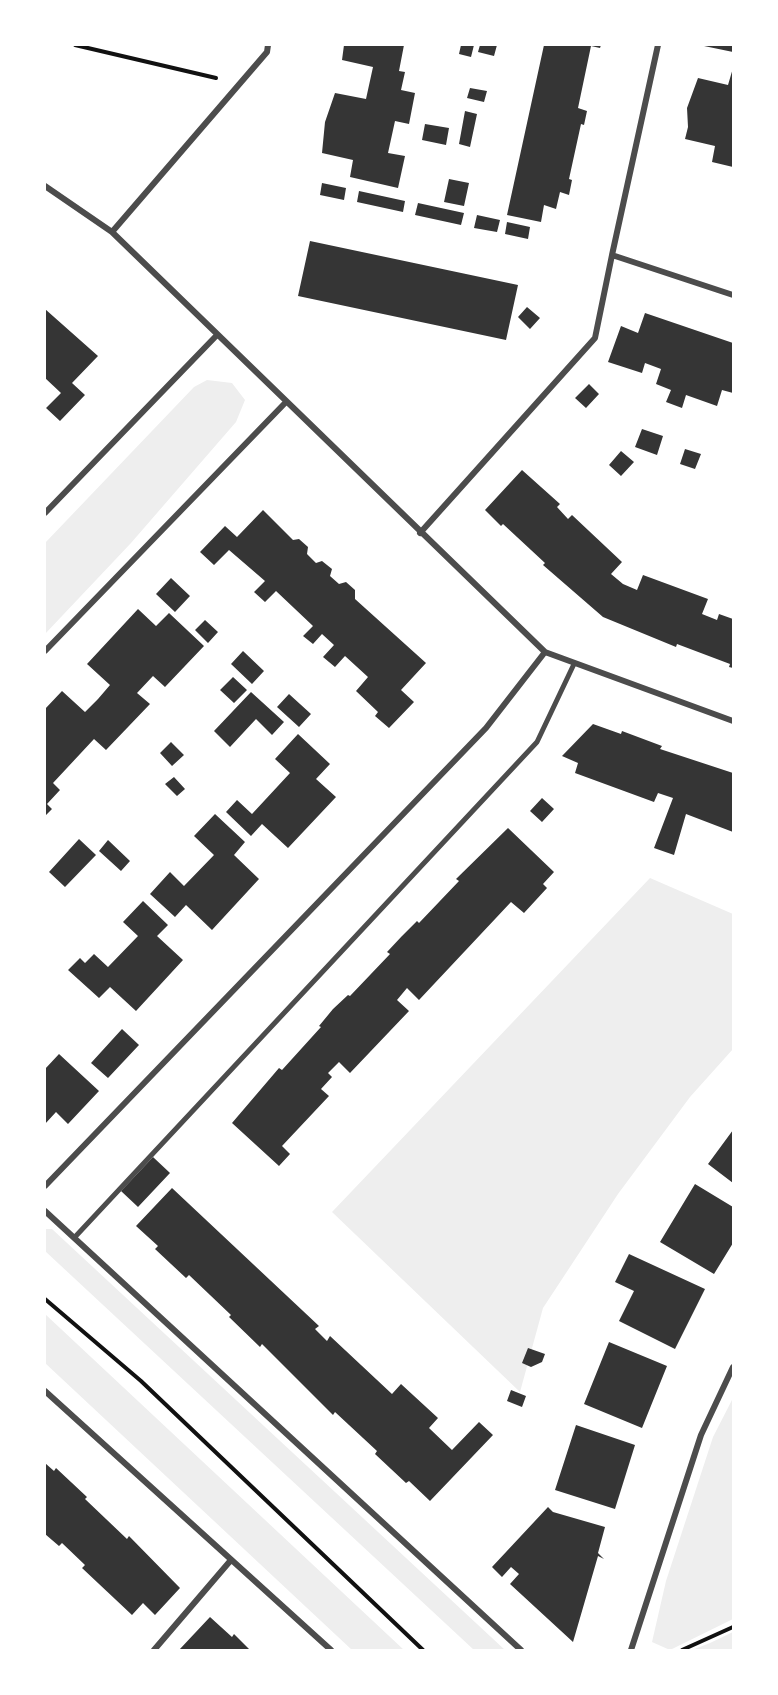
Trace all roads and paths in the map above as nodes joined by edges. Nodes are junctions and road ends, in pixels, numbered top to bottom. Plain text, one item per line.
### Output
1 (75, 45) edge
2 (268, 45) edge
3 (658, 45) edge
4 (240, 83) junction
5 (45, 186) edge
6 (111, 232) junction
7 (612, 255) junction
8 (733, 295) edge
9 (217, 335) junction
10 (286, 402) junction
11 (45, 513) edge
12 (420, 533) junction
13 (45, 651) edge
14 (545, 652) junction
15 (574, 664) junction
16 (733, 722) edge
17 (45, 1186) edge
18 (45, 1211) edge
19 (74, 1238) junction
20 (45, 1299) edge
21 (733, 1367) edge
22 (45, 1391) edge
23 (231, 1560) junction
24 (733, 1627) edge
25 (153, 1650) edge
26 (331, 1650) edge
27 (423, 1650) edge
28 (521, 1650) edge
29 (631, 1650) edge
30 (682, 1650) edge

1 - 4 path
2 - 4 street
3 - 7 street
4 - 6 street
5 - 6 street
6 - 9 street
7 - 8 street
7 - 12 street
9 - 10 street
9 - 11 street
10 - 12 street
10 - 13 street
12 - 14 street
14 - 15 street
14 - 17 street
15 - 16 street
15 - 19 street
18 - 19 street
19 - 28 street
20 - 27 path
21 - 29 street
22 - 23 street
23 - 25 street
23 - 26 street
24 - 30 path

